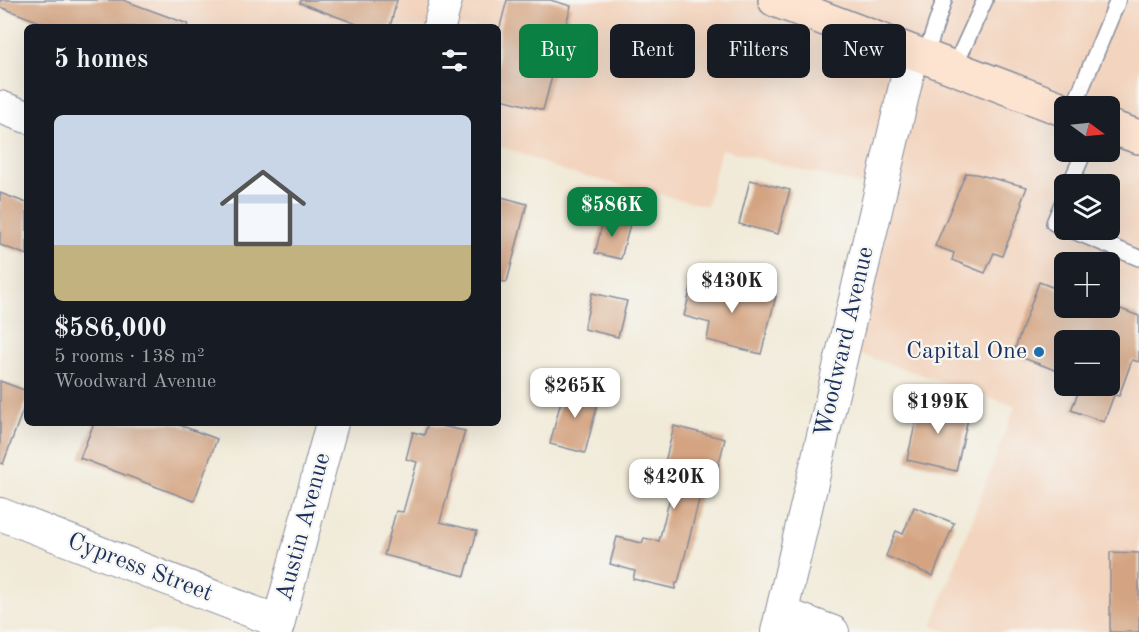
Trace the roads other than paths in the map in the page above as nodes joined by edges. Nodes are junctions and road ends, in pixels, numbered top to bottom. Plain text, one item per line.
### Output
1 (446, 0) edge
2 (775, 0) edge
3 (944, 0) edge
4 (985, 0) edge
5 (1118, 0) edge
6 (440, 24) edge
7 (931, 59) junction
8 (1078, 96) edge
9 (1054, 106) edge
10 (0, 107) edge
11 (24, 116) edge
12 (1120, 130) edge
13 (1139, 137) edge
14 (1095, 240) edge
15 (1139, 258) edge
16 (331, 426) edge
17 (0, 514) edge
18 (780, 622) edge
19 (278, 627) edge
20 (833, 632) edge

1 - 6 street
2 - 7 main road
3 - 7 lane
4 - 7 lane
5 - 8 lane
7 - 9 main road
7 - 18 street, Woodward Avenue
10 - 11 street
12 - 13 main road
14 - 15 lane
16 - 19 street, Austin Avenue
17 - 19 street, Cypress Street
18 - 20 street

